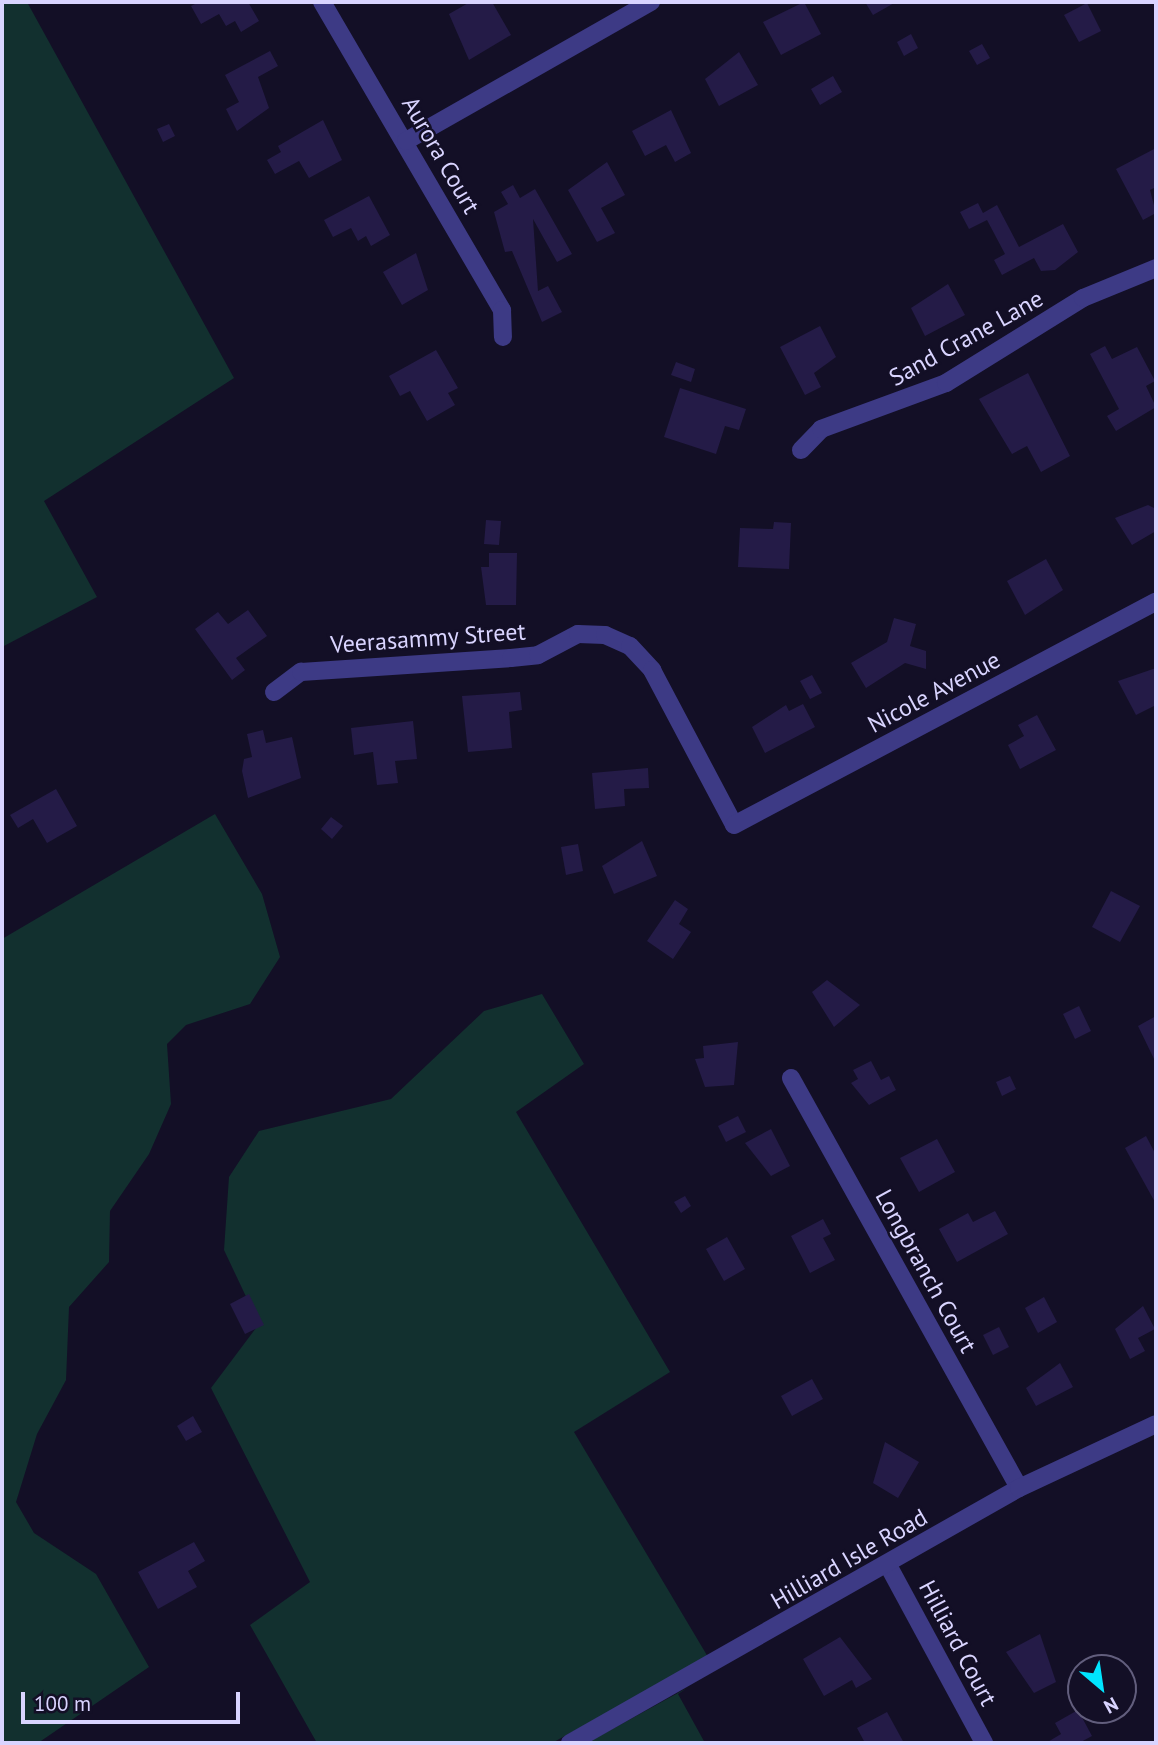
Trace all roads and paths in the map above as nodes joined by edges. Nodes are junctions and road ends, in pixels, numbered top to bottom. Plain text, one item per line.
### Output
1 (322, 2) edge
2 (651, 2) edge
3 (406, 141) junction
4 (1156, 268) edge
5 (503, 337) dead end
6 (801, 450) dead end
7 (1156, 602) edge
8 (274, 692) dead end
9 (734, 825) joint
10 (791, 1078) dead end
11 (1156, 1424) edge
12 (1018, 1488) junction
13 (888, 1567) junction
14 (570, 1743) edge
15 (984, 1743) edge

1 - 3 street, Aurora Court
2 - 3 street
3 - 5 street, Aurora Court
4 - 6 street, Sand Crane Lane
7 - 9 street, Nicole Avenue
8 - 9 street, Veerasammy Street
10 - 12 street, Longbranch Court
11 - 12 street, Hilliard Isle Road
12 - 13 street, Hilliard Isle Road
13 - 14 street, Hilliard Isle Road
13 - 15 street, Hilliard Court

